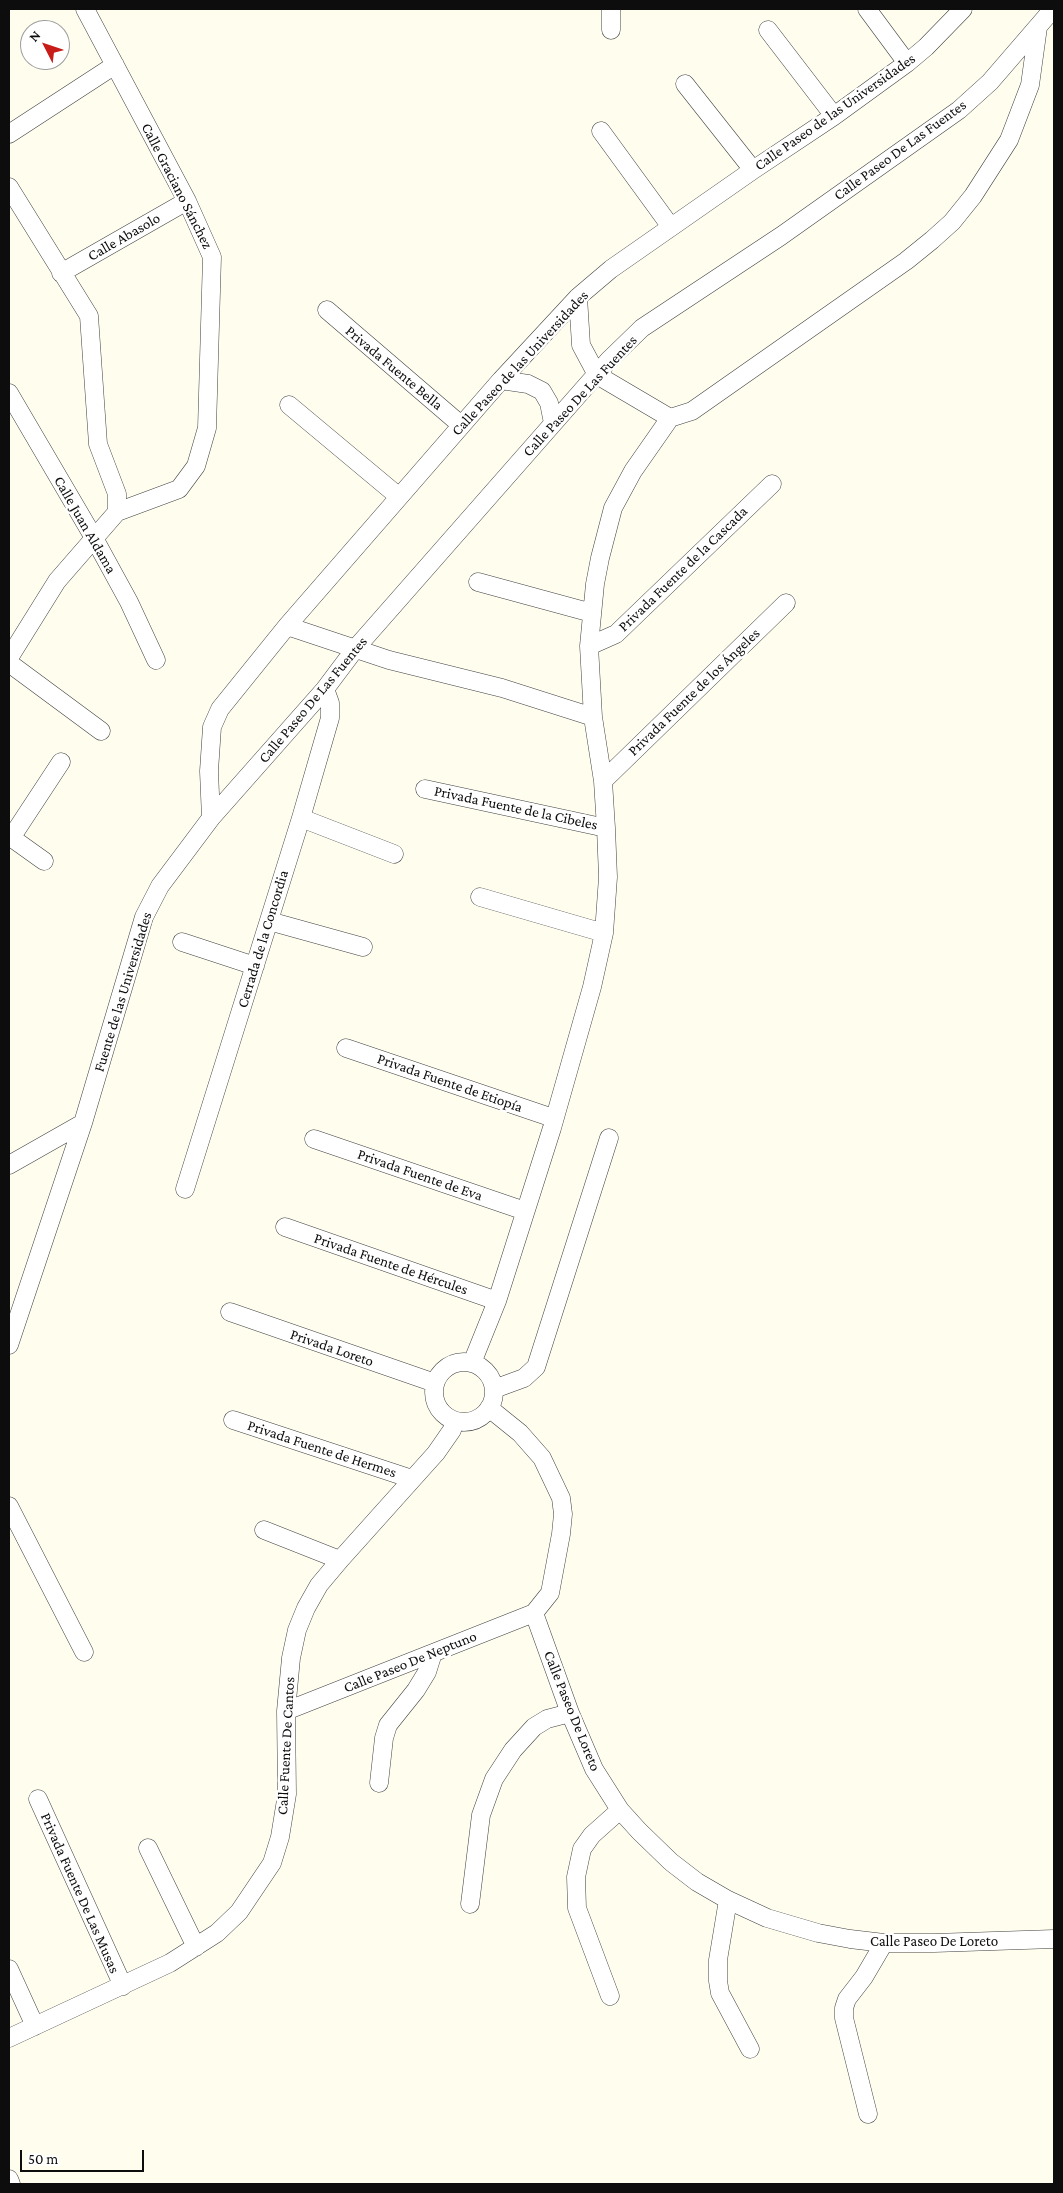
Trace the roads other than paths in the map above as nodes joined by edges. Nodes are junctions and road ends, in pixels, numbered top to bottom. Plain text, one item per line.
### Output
1 (85, 9) edge
2 (611, 9) edge
3 (867, 9) edge
4 (963, 9) edge
5 (1053, 9) edge
6 (1038, 26) junction
7 (611, 30) dead end
8 (768, 30) dead end
9 (907, 63) junction
10 (115, 65) junction
11 (685, 84) dead end
12 (834, 116) junction
13 (601, 131) dead end
14 (9, 134) edge
15 (753, 170) junction
16 (9, 187) edge
17 (187, 202) junction
18 (671, 227) junction
19 (61, 273) junction
20 (578, 297) junction
21 (327, 310) dead end
22 (597, 374) junction
23 (501, 380) junction
24 (9, 393) edge
25 (289, 405) dead end
26 (670, 418) junction
27 (553, 423) junction
28 (461, 424) junction
29 (772, 484) dead end
30 (398, 496) junction
31 (117, 512) junction
32 (94, 538) junction
33 (478, 582) dead end
34 (786, 603) dead end
35 (592, 613) junction
36 (287, 626) junction
37 (589, 646) junction
38 (355, 649) junction
39 (9, 658) edge
40 (156, 660) dead end
41 (9, 663) edge
42 (325, 689) junction
43 (593, 717) junction
44 (101, 731) dead end
45 (61, 762) dead end
46 (603, 781) junction
47 (425, 789) dead end
48 (211, 818) junction
49 (301, 818) junction
50 (606, 828) junction
51 (10, 837) edge
52 (394, 854) dead end
53 (44, 861) dead end
54 (480, 897) dead end
55 (269, 921) junction
56 (604, 933) junction
57 (182, 942) dead end
58 (363, 947) dead end
59 (255, 966) junction
60 (346, 1048) dead end
61 (553, 1118) junction
62 (83, 1123) junction
63 (609, 1138) dead end
64 (314, 1139) dead end
65 (9, 1165) edge
66 (185, 1188) dead end
67 (525, 1211) junction
68 (285, 1227) dead end
69 (497, 1301) junction
70 (230, 1312) dead end
71 (12, 1325) edge
72 (9, 1345) edge
73 (472, 1363) junction
74 (435, 1383) junction
75 (494, 1389) junction
76 (489, 1408) junction
77 (232, 1420) dead end
78 (454, 1421) junction
79 (412, 1479) junction
80 (9, 1506) edge
81 (264, 1530) dead end
82 (340, 1560) junction
83 (534, 1613) junction
84 (84, 1652) dead end
85 (433, 1653) junction
86 (286, 1712) junction
87 (570, 1713) junction
88 (379, 1783) dead end
89 (38, 1799) dead end
90 (620, 1810) junction
91 (148, 1848) dead end
92 (728, 1900) junction
93 (470, 1904) dead end
94 (1054, 1939) edge
95 (884, 1943) junction
96 (196, 1947) junction
97 (9, 1969) edge
98 (123, 1986) junction
99 (610, 1996) dead end
100 (35, 2026) junction
101 (9, 2038) edge
102 (750, 2049) dead end
103 (868, 2114) dead end
104 (9, 2179) edge
105 (11, 2184) edge

1 - 10 street, Calle Graciano Sánchez
2 - 7 street
3 - 9 street
4 - 9 street, Calle Paseo de las Universidades
5 - 6 street, Calle Paseo De Las Fuentes
6 - 22 street, Calle Paseo De Las Fuentes
6 - 26 street
8 - 12 street
9 - 12 street, Calle Paseo de las Universidades
10 - 14 street
10 - 17 street, Calle Graciano Sánchez
11 - 15 street
12 - 15 street, Calle Paseo de las Universidades
13 - 18 street
15 - 18 street, Calle Paseo de las Universidades
16 - 19 street
17 - 19 street, Calle Abasolo
17 - 31 street, Calle Graciano Sánchez
18 - 20 street, Calle Paseo de las Universidades
19 - 31 street
20 - 22 street
20 - 23 street, Calle Paseo de las Universidades
21 - 28 street, Privada Fuente Bella
22 - 26 street
22 - 27 street, Calle Paseo De Las Fuentes
23 - 27 street
23 - 28 street, Calle Paseo de las Universidades
24 - 32 street, Calle Juan Aldama
25 - 30 street
26 - 35 street
27 - 38 street, Calle Paseo De Las Fuentes
28 - 30 street, Calle Paseo de las Universidades
29 - 37 street, Privada Fuente de la Cascada
30 - 36 street, Calle Paseo de las Universidades
31 - 32 street
32 - 39 street
32 - 40 street, Calle Juan Aldama
33 - 35 street
34 - 46 street, Privada Fuente de los Ángeles
35 - 37 street
36 - 38 street
36 - 48 street, Calle Paseo de las Universidades
37 - 43 street
38 - 42 street, Calle Paseo De Las Fuentes
38 - 43 street
41 - 44 street
42 - 48 street, Calle Paseo De Las Fuentes
42 - 49 street, Cerrada de la Concordia
43 - 46 street
45 - 51 street
46 - 50 street
47 - 50 street, Privada Fuente de la Cibeles
48 - 62 street, Fuente de las Universidades
49 - 52 street
49 - 55 street, Cerrada de la Concordia
50 - 56 street
51 - 53 street
54 - 56 street
55 - 58 street
55 - 59 street, Cerrada de la Concordia
56 - 61 street
57 - 59 street
59 - 66 street, Cerrada de la Concordia
60 - 61 street, Privada Fuente de Etiopía
61 - 67 street
62 - 65 street
62 - 71 street, Fuente de las Universidades
63 - 75 street
64 - 67 street, Privada Fuente de Eva
67 - 69 street
68 - 69 street, Privada Fuente de Hércules
69 - 73 street
70 - 74 street, Privada Loreto
71 - 72 street, Fuente de las Universidades
73 - 74 street
73 - 75 street
74 - 78 street
75 - 76 street
76 - 78 street
76 - 83 street
77 - 79 street, Privada Fuente de Hermes
78 - 79 street, Calle Fuente De Cantos
79 - 82 street, Calle Fuente De Cantos
80 - 84 street
81 - 82 street
82 - 86 street, Calle Fuente De Cantos
83 - 85 street, Calle Paseo De Neptuno
83 - 87 street, Calle Paseo De Loreto
85 - 86 street, Calle Paseo De Neptuno
85 - 88 street
86 - 96 street, Calle Fuente De Cantos
87 - 90 street, Calle Paseo De Loreto
87 - 93 street
89 - 98 street, Privada Fuente De Las Musas
90 - 92 street, Calle Paseo De Loreto
90 - 99 street
91 - 96 street
92 - 95 street, Calle Paseo De Loreto
92 - 102 street
94 - 95 street, Calle Paseo De Loreto
95 - 103 street
96 - 98 street, Calle Fuente De Cantos
97 - 100 street
98 - 100 street, Calle Fuente De Cantos
100 - 101 street, Calle Fuente De Cantos
104 - 105 street

